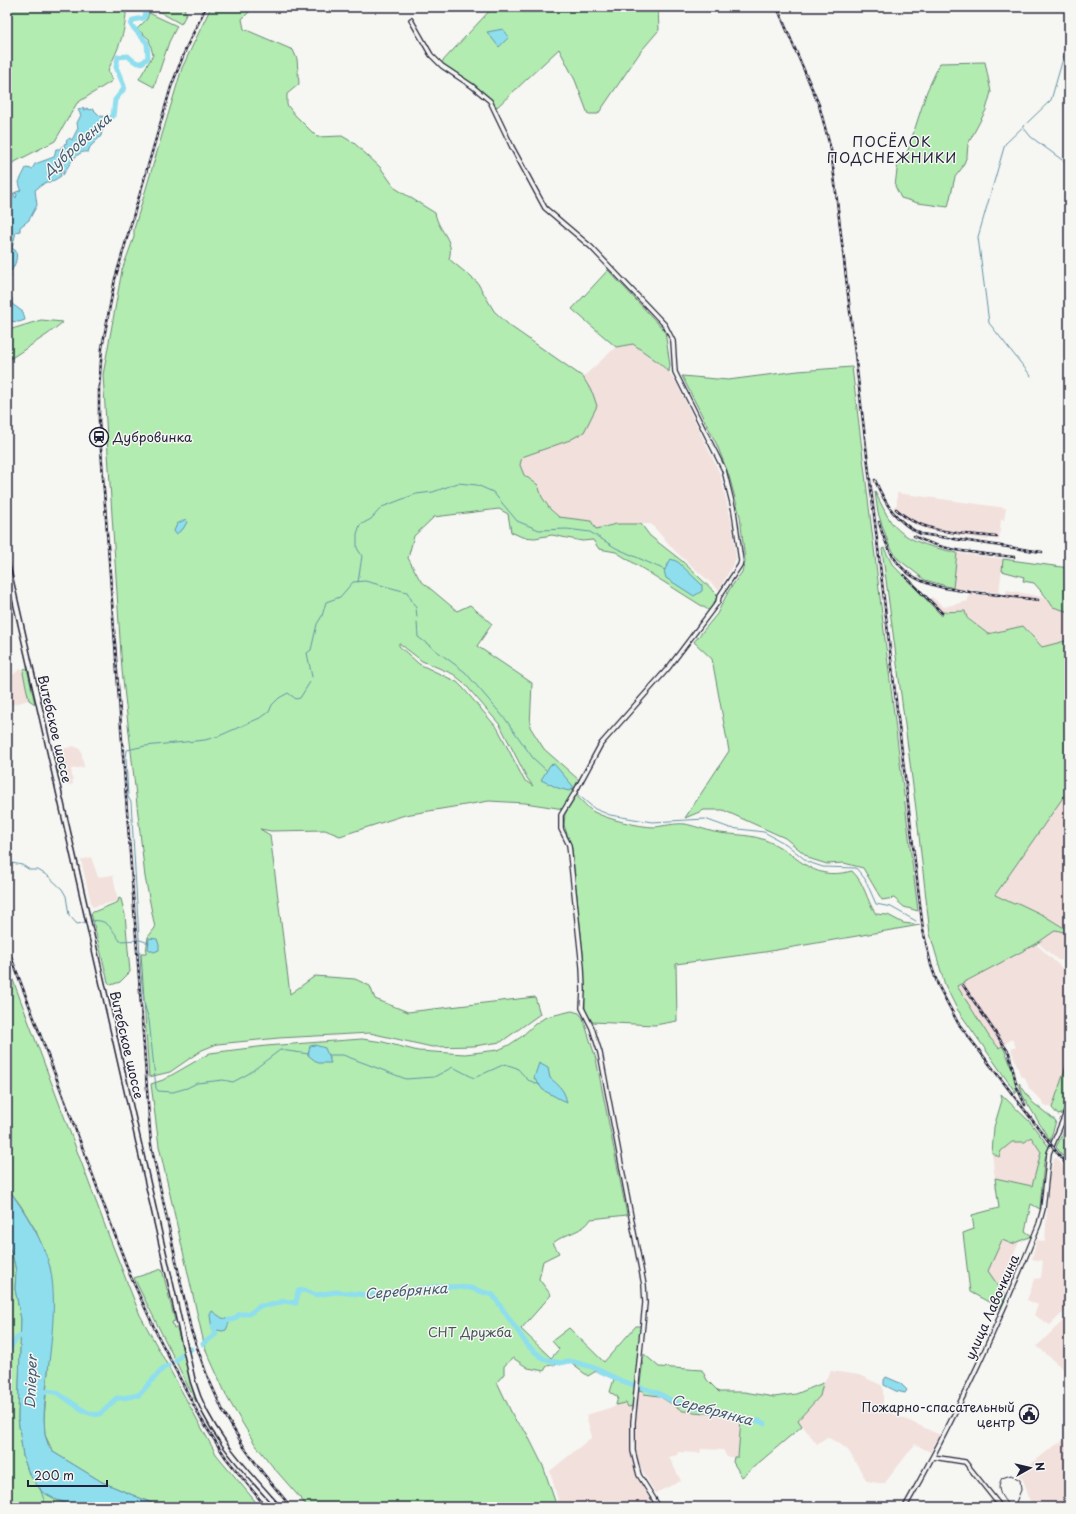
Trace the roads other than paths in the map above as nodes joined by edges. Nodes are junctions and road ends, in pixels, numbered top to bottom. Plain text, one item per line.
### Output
1 (411, 20) dead end
2 (7, 564) edge
3 (1069, 1106) edge
4 (933, 1457) junction
5 (278, 1507) edge
6 (660, 1507) edge
7 (905, 1507) edge
8 (1001, 1507) edge

1 - 6 street
2 - 5 main road, Витебское шоссе
3 - 4 street, улица Лавочкина
4 - 7 street, улица Лавочкина
4 - 8 street

